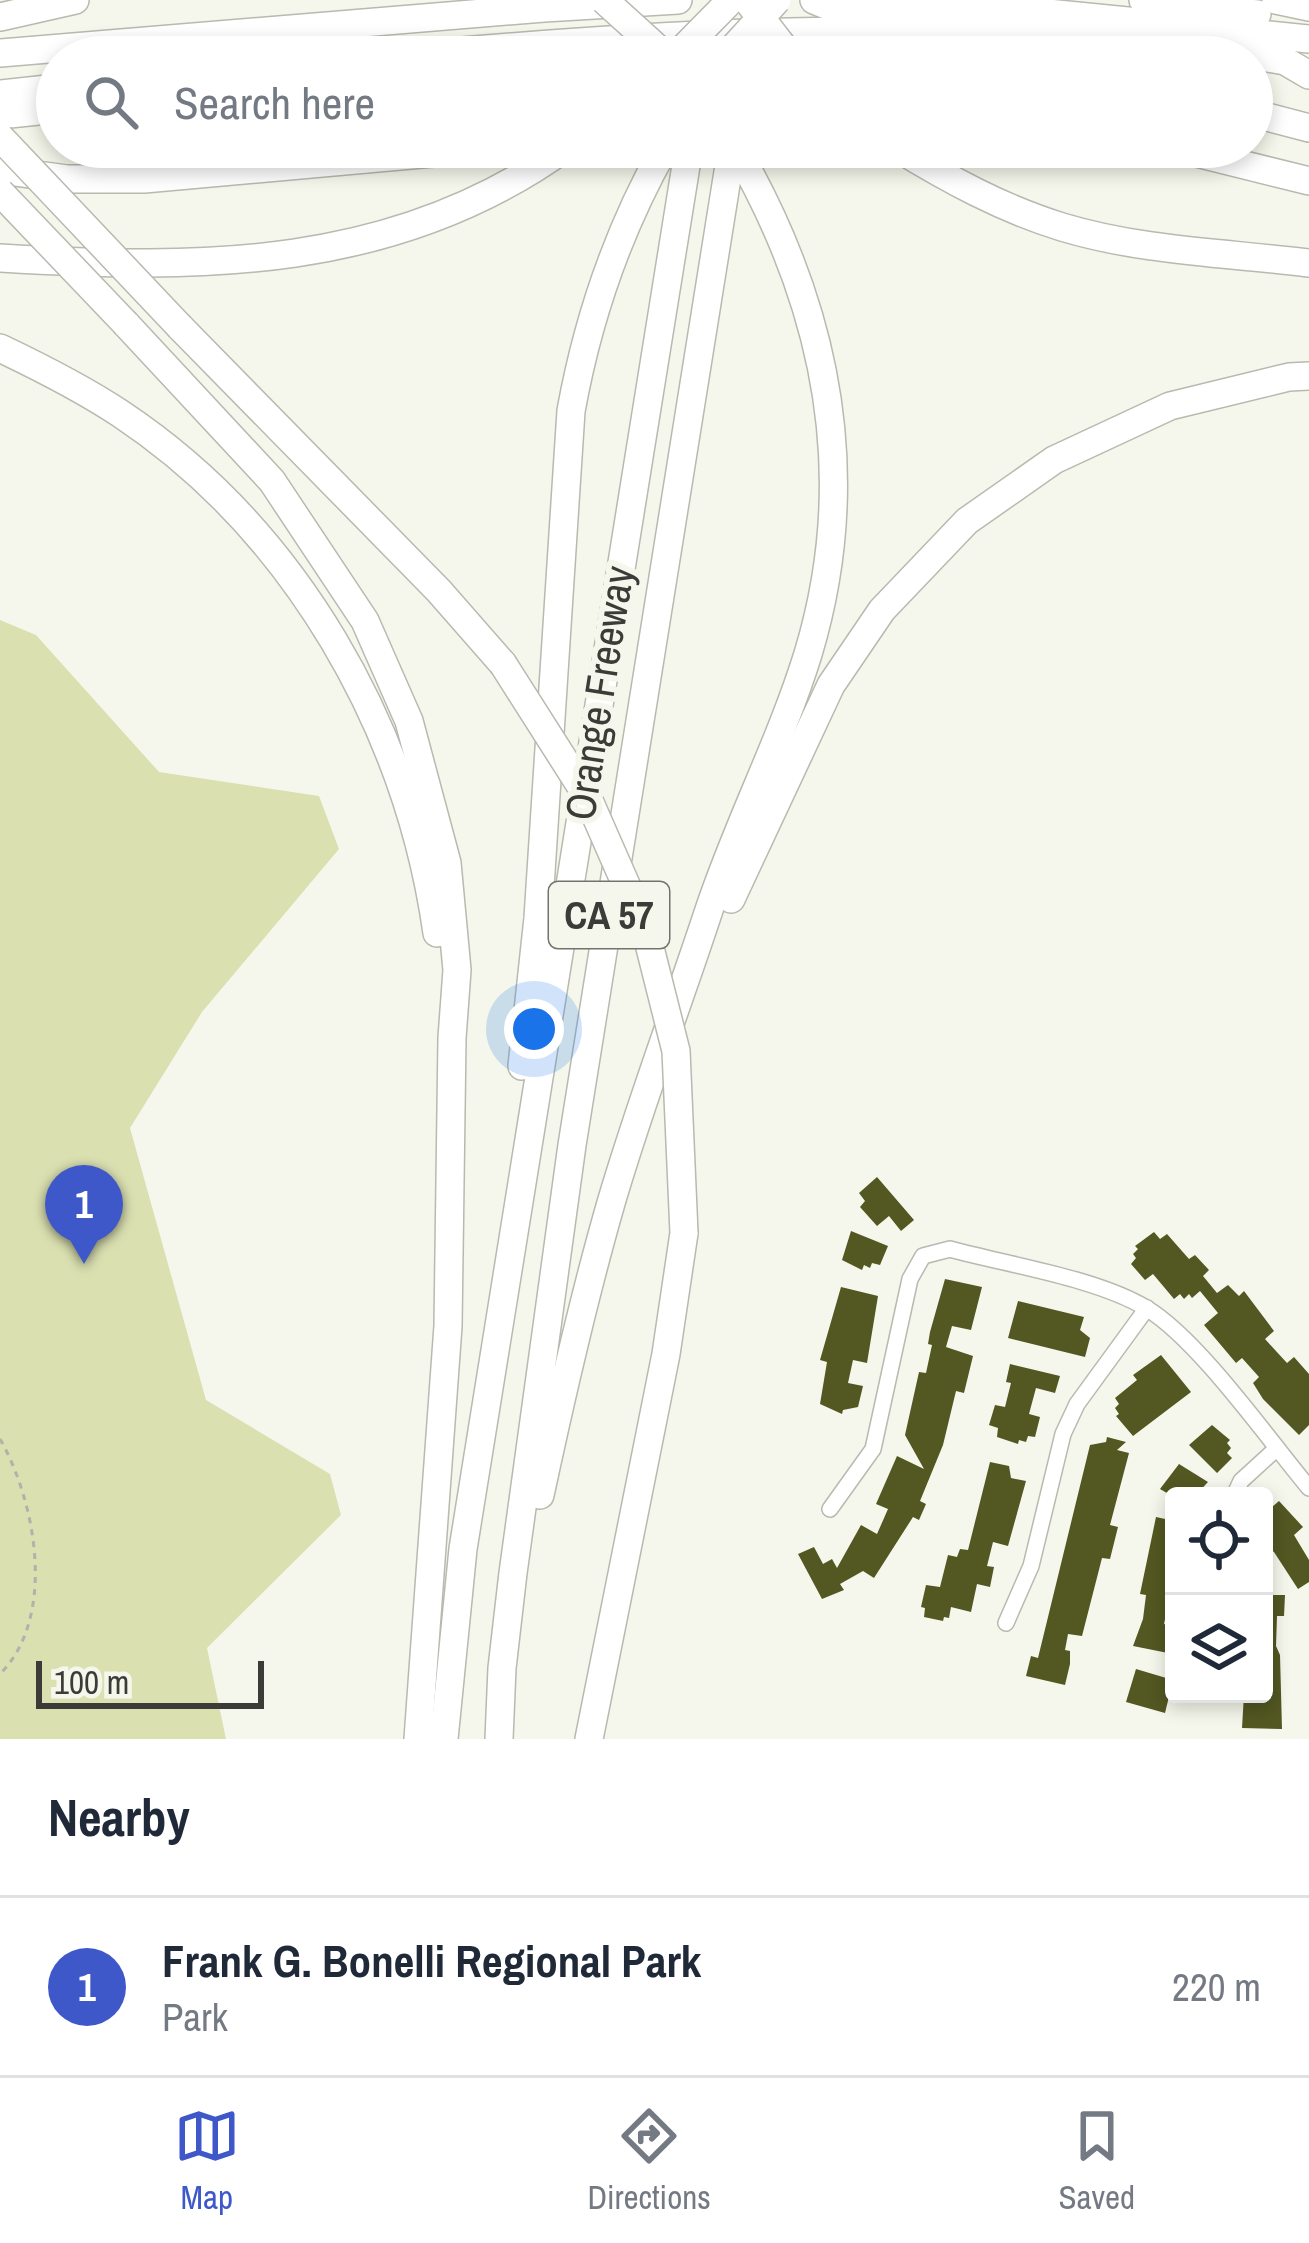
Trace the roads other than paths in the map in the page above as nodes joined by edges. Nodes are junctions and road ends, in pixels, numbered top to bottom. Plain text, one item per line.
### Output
1 (75, 0) edge
2 (604, 0) edge
3 (678, 0) edge
4 (714, 0) edge
5 (731, 0) edge
6 (748, 0) edge
7 (758, 0) edge
8 (777, 0) edge
9 (814, 0) edge
10 (1143, 0) edge
11 (1276, 0) edge
12 (1309, 7) edge
13 (0, 17) edge
14 (1309, 20) edge
15 (222, 36) edge
16 (646, 36) edge
17 (693, 36) edge
18 (705, 36) edge
19 (726, 36) edge
20 (744, 36) edge
21 (752, 36) edge
22 (772, 36) edge
23 (1034, 36) edge
24 (1309, 39) edge
25 (36, 52) edge
26 (4, 55) edge
27 (1273, 59) edge
28 (1273, 76) edge
29 (1309, 78) edge
30 (36, 90) edge
31 (0, 94) edge
32 (36, 111) edge
33 (0, 115) edge
34 (1273, 119) edge
35 (1309, 128) edge
36 (0, 137) edge
37 (259, 168) edge
38 (530, 168) edge
39 (654, 168) edge
40 (685, 168) edge
41 (730, 168) edge
42 (745, 168) edge
43 (933, 168) edge
44 (1257, 168) edge
45 (0, 170) edge
46 (1309, 181) edge
47 (0, 192) edge
48 (0, 258) edge
49 (1309, 262) edge
50 (0, 348) edge
51 (1309, 376) edge
52 (695, 959) junction
53 (452, 1038) junction
54 (508, 1256) junction
55 (1147, 1308) junction
56 (1276, 1449) junction
57 (1238, 1487) edge
58 (1309, 1488) edge
59 (830, 1509) dead end
60 (513, 1573) junction
61 (1006, 1623) dead end
62 (418, 1739) edge
63 (444, 1739) edge
64 (499, 1739) edge
65 (590, 1739) edge

1 - 13 highway
2 - 16 highway, bridge
3 - 15 highway
4 - 18 highway, bridge
5 - 17 highway, bridge
6 - 22 highway, bridge
7 - 21 highway, bridge
8 - 20 highway, bridge
9 - 24 highway
10 - 14 highway
11 - 12 highway
19 - 23 highway
25 - 26 highway
27 - 29 highway
28 - 29 highway
30 - 31 highway
32 - 33 highway
34 - 35 highway
36 - 65 highway, bridge
37 - 45 highway
38 - 48 highway
39 - 54 highway
40 - 54 highway, Orange Freeway / CA 57
41 - 60 highway, Orange Freeway / CA 57
42 - 52 highway
43 - 49 highway
44 - 46 highway
47 - 53 highway, bridge
50 - 53 highway
51 - 52 highway
52 - 60 highway
53 - 62 highway
54 - 63 highway, Orange Freeway / CA 57
55 - 56 street
55 - 59 street
55 - 61 street
56 - 57 street
56 - 58 street
60 - 64 highway, Orange Freeway / CA 57

